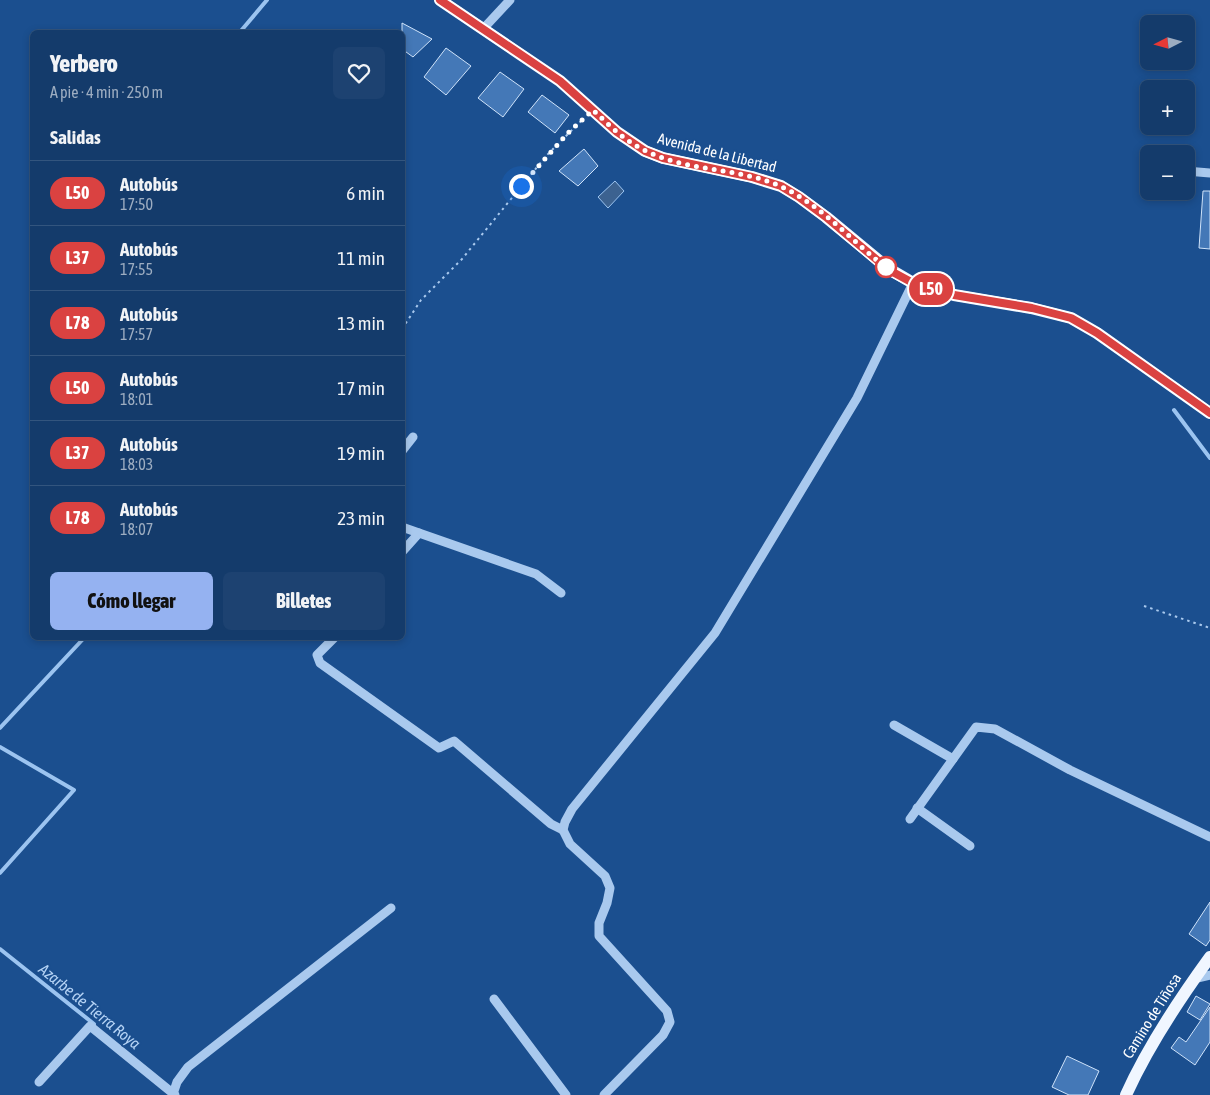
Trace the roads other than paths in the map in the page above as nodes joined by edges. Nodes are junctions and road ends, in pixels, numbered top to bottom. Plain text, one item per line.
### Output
1 (440, 0) edge
2 (510, 0) edge
3 (484, 28) junction
4 (1195, 171) edge
5 (1210, 173) edge
6 (913, 283) junction
7 (1210, 413) edge
8 (413, 437) dead end
9 (405, 447) edge
10 (405, 528) edge
11 (419, 533) junction
12 (405, 549) edge
13 (561, 593) dead end
14 (332, 640) edge
15 (894, 725) dead end
16 (953, 759) junction
17 (917, 808) junction
18 (910, 819) dead end
19 (562, 830) junction
20 (1210, 837) edge
21 (970, 846) dead end
22 (391, 908) dead end
23 (1210, 957) edge
24 (1210, 975) edge
25 (1194, 979) junction
26 (494, 999) dead end
27 (39, 1082) dead end
28 (174, 1094) edge
29 (566, 1095) edge
30 (604, 1095) edge
31 (1126, 1095) edge

1 - 3 main road, Avenida de la Libertad
2 - 3 street
3 - 6 main road, Avenida de la Libertad
4 - 5 street
6 - 7 main road, Avenida de la Libertad
6 - 19 street
8 - 9 street
10 - 11 street
11 - 12 street
11 - 13 street
14 - 19 street
15 - 16 street
16 - 17 street
16 - 20 street
17 - 18 street
17 - 21 street
19 - 30 street
22 - 28 street
23 - 25 main road, Camino de Tiñosa
24 - 25 street
25 - 31 main road, Camino de Tiñosa
26 - 29 street
27 - 28 street

